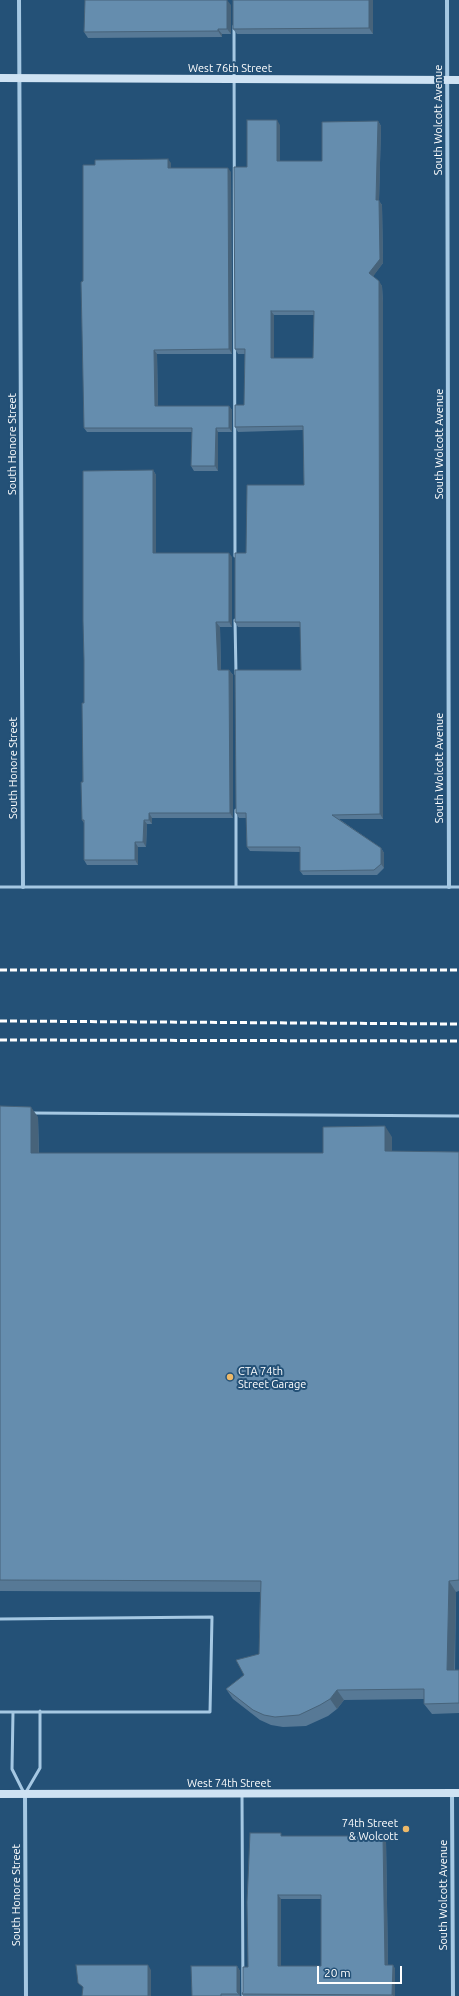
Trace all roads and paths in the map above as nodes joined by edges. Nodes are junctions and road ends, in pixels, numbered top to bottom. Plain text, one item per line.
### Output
1 (18, 0) edge
2 (446, 0) edge
3 (234, 24) edge
4 (0, 78) edge
5 (19, 78) junction
6 (234, 79) junction
7 (447, 80) junction
8 (459, 80) edge
9 (235, 560) edge
10 (235, 616) edge
11 (236, 680) edge
12 (236, 807) edge
13 (0, 887) edge
14 (23, 887) junction
15 (236, 887) junction
16 (449, 887) junction
17 (459, 887) edge
18 (31, 1113) edge
19 (459, 1116) edge
20 (0, 1619) edge
21 (40, 1711) junction
22 (0, 1712) edge
23 (13, 1712) junction
24 (455, 1793) edge
25 (0, 1794) edge
26 (25, 1794) junction
27 (242, 1794) junction
28 (26, 1996) edge
29 (243, 1996) edge
30 (453, 1996) edge

1 - 5 street, South Honore Street
2 - 7 street, South Wolcott Avenue
3 - 6 lane
4 - 5 street, West 76th Street
5 - 6 street, West 76th Street
5 - 14 street, South Honore Street
6 - 7 street, West 76th Street
6 - 9 lane
7 - 8 street, West 76th Street
7 - 16 street, South Wolcott Avenue
10 - 11 lane
12 - 15 lane
13 - 14 lane
14 - 15 lane
15 - 16 lane
16 - 17 lane
18 - 19 lane
20 - 21 lane
21 - 23 lane
21 - 26 lane
22 - 23 lane
23 - 26 lane
24 - 27 street, West 74th Street
24 - 30 street, South Wolcott Avenue
25 - 26 street, West 74th Street
26 - 27 street, West 74th Street
26 - 28 street, South Honore Street
27 - 29 lane

